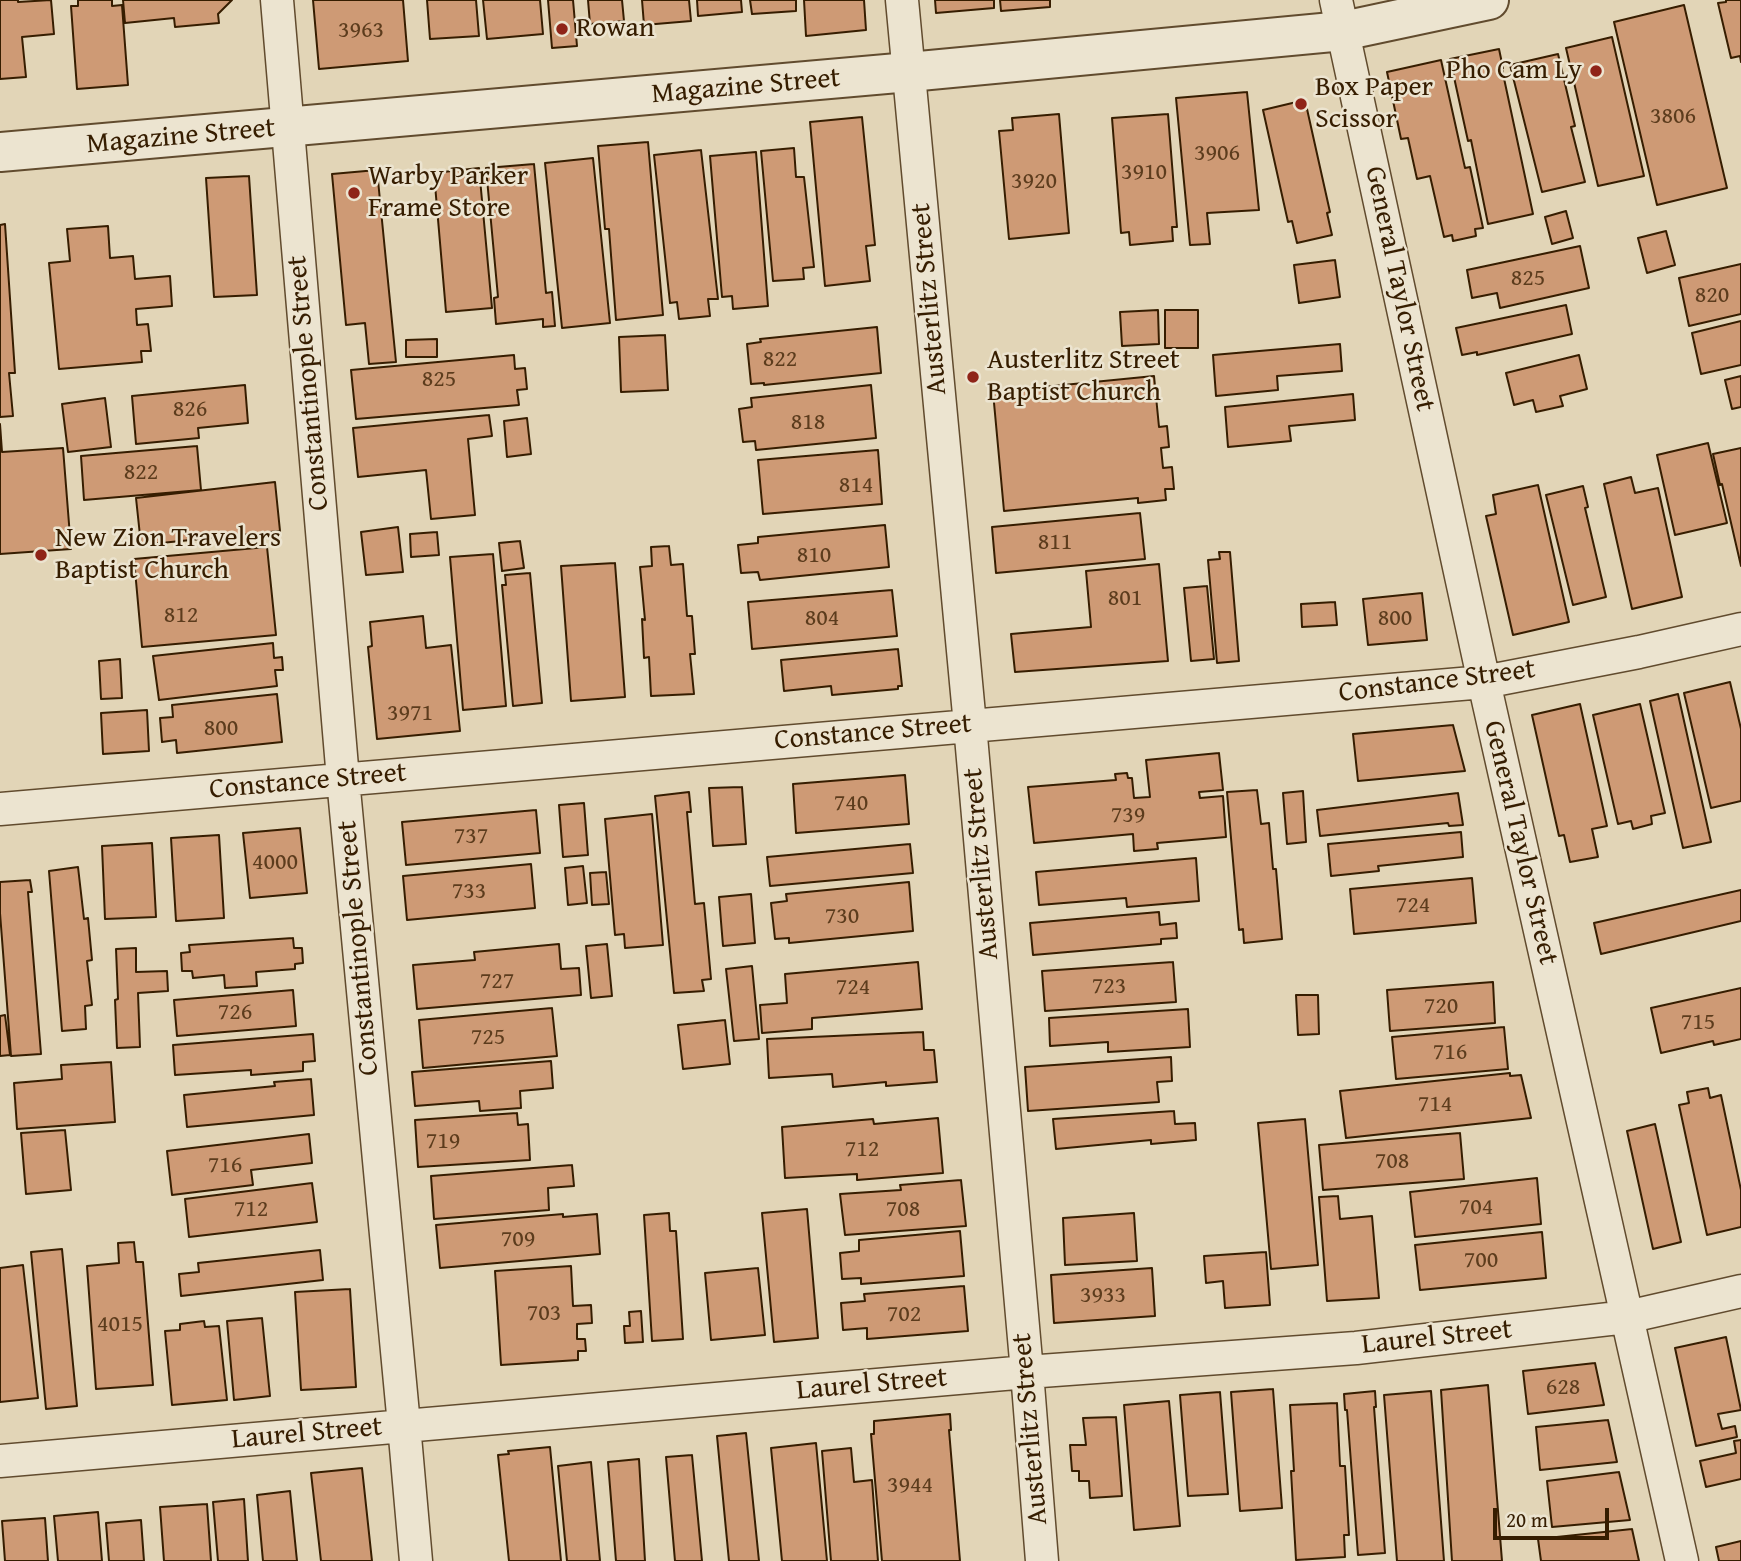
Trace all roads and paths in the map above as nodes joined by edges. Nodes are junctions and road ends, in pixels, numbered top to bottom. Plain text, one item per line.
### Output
1 (277, 0) edge
2 (902, 0) edge
3 (1489, 0) edge
4 (1340, 16) edge
5 (909, 72) junction
6 (286, 128) junction
7 (0, 152) edge
8 (1741, 629) edge
9 (1484, 682) junction
10 (970, 725) junction
11 (343, 779) junction
12 (0, 809) edge
13 (1741, 1292) edge
14 (1627, 1317) junction
15 (1027, 1372) junction
16 (404, 1425) junction
17 (0, 1461) edge
18 (416, 1561) edge
19 (1042, 1561) edge
20 (1682, 1561) edge

1 - 6 street, Constantinople Street
2 - 5 street, Austerlitz Street
3 - 4 street, Magazine Street
4 - 5 street, Magazine Street
4 - 9 street, General Taylor Street
5 - 6 street, Magazine Street
5 - 10 street, Austerlitz Street
6 - 7 street, Magazine Street
6 - 11 street, Constantinople Street
8 - 9 street, Constance Street
9 - 10 street, Constance Street
9 - 14 street, General Taylor Street
10 - 11 street, Constance Street
10 - 15 street, Austerlitz Street
11 - 12 street, Constance Street
11 - 16 street, Constantinople Street
13 - 14 street, Laurel Street
14 - 15 street, Laurel Street
14 - 20 street, General Taylor Street
15 - 16 street, Laurel Street
15 - 19 street, Austerlitz Street
16 - 17 street, Laurel Street
16 - 18 street, Constantinople Street

